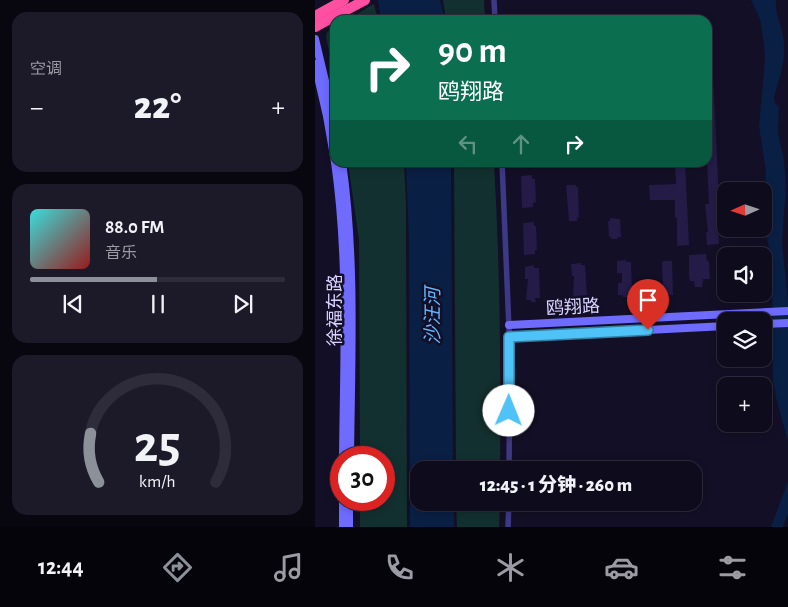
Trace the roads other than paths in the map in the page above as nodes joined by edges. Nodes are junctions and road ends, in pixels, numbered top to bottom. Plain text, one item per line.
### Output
1 (344, 0) edge
2 (365, 0) edge
3 (494, 0) edge
4 (337, 15) edge
5 (495, 15) edge
6 (315, 16) edge
7 (330, 19) edge
8 (315, 27) edge
9 (315, 38) edge
10 (315, 64) edge
11 (330, 102) edge
12 (330, 133) edge
13 (335, 167) edge
14 (342, 167) edge
15 (502, 167) edge
16 (788, 311) edge
17 (788, 323) edge
18 (772, 324) edge
19 (509, 325) junction
20 (717, 326) edge
21 (509, 337) junction
22 (343, 446) edge
23 (349, 446) edge
24 (509, 461) edge
25 (343, 511) edge
26 (349, 511) edge
27 (509, 511) edge
28 (343, 527) edge
29 (349, 527) edge
30 (509, 527) edge

1 - 6 highway
2 - 4 highway
3 - 5 street
7 - 8 highway
9 - 11 main road
10 - 12 main road, 徐福东路
13 - 22 main road, 徐福东路
14 - 23 main road, 徐福东路
15 - 19 street
16 - 19 main road, 鸥翔路
17 - 18 main road
19 - 21 street
20 - 21 main road, 鸥翔路
21 - 24 street
25 - 28 main road
26 - 29 main road
27 - 30 street

